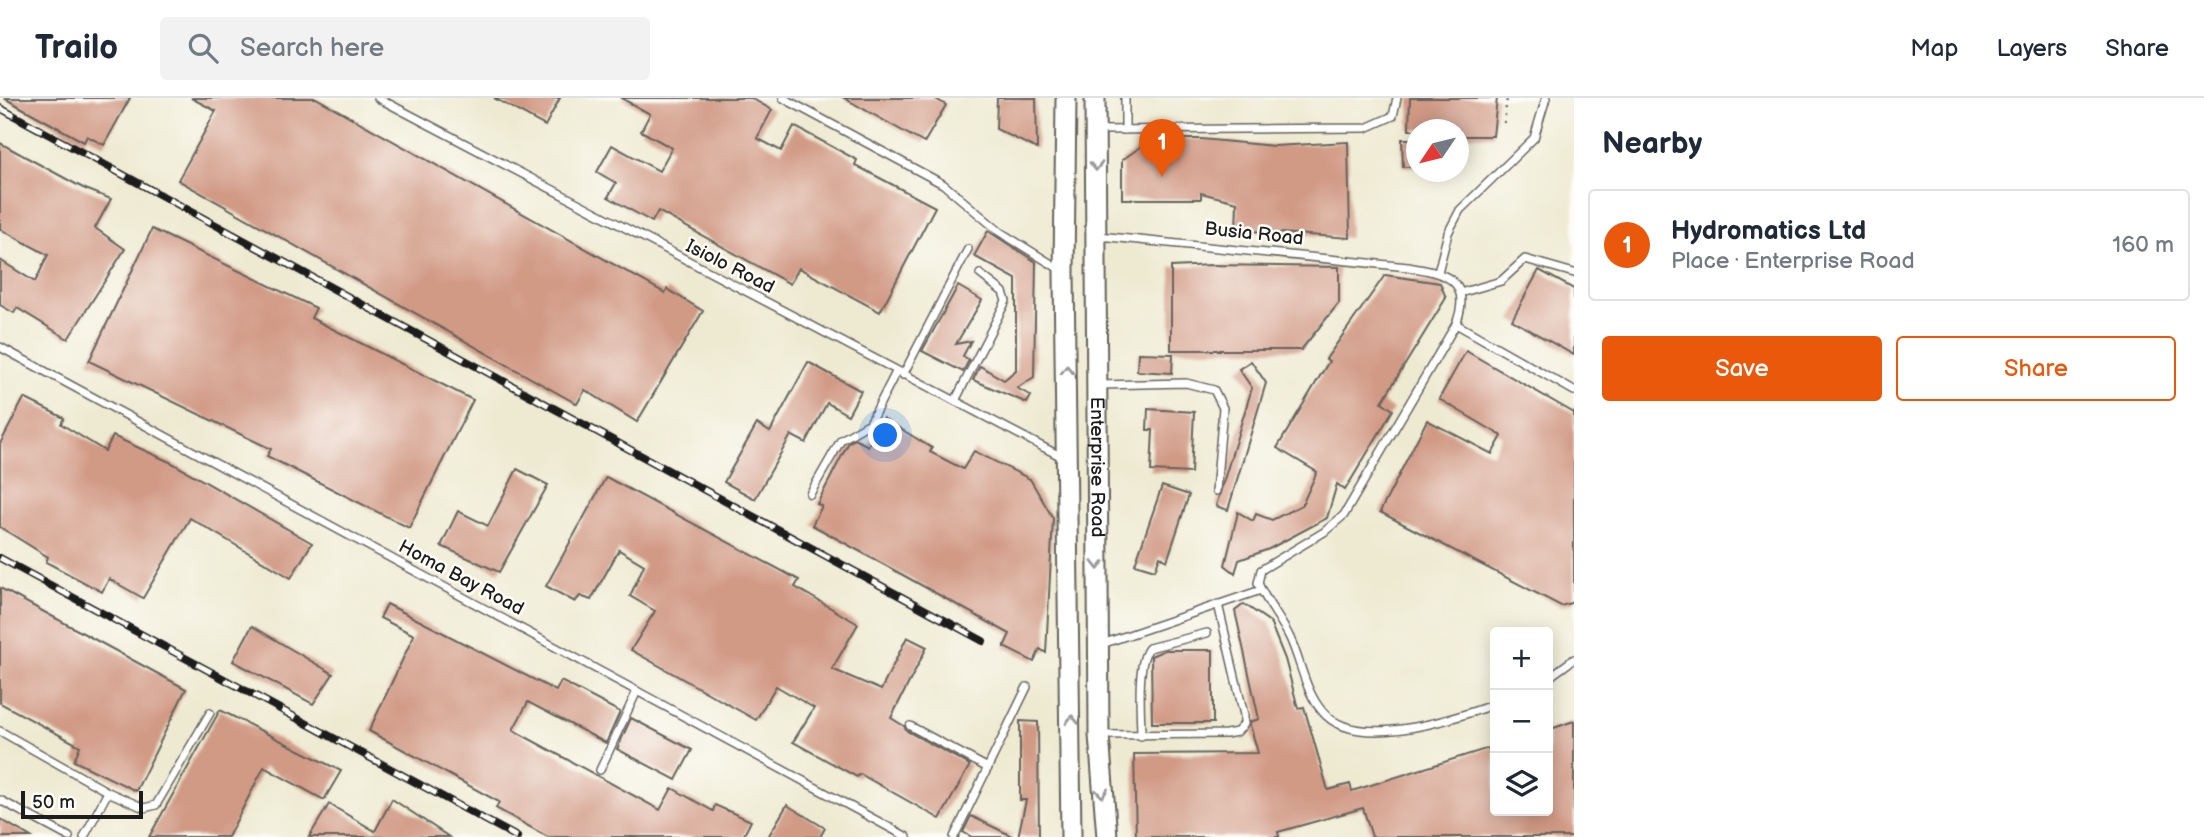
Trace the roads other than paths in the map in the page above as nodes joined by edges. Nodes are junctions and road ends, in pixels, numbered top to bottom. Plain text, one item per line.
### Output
1 (378, 98) edge
2 (783, 98) edge
3 (1066, 98) edge
4 (1095, 98) edge
5 (1125, 98) edge
6 (1397, 98) edge
7 (1546, 98) edge
8 (1096, 130) junction
9 (1125, 130) junction
10 (1096, 236) junction
11 (968, 249) dead end
12 (1064, 272) junction
13 (1437, 272) junction
14 (1574, 273) edge
15 (981, 274) dead end
16 (1460, 293) junction
17 (1456, 324) junction
18 (0, 347) edge
19 (900, 373) junction
20 (1574, 391) edge
21 (1098, 393) junction
22 (1068, 398) junction
23 (955, 401) junction
24 (1069, 461) junction
25 (1216, 491) dead end
26 (810, 494) dead end
27 (1261, 590) junction
28 (1218, 604) junction
29 (1207, 633) dead end
30 (1098, 645) junction
31 (1574, 659) edge
32 (1553, 674) edge
33 (1027, 687) dead end
34 (637, 691) junction
35 (1490, 705) edge
36 (210, 713) dead end
37 (910, 726) dead end
38 (0, 731) edge
39 (1099, 735) junction
40 (1141, 736) junction
41 (988, 768) junction
42 (600, 769) dead end
43 (108, 792) junction
44 (0, 800) edge
45 (69, 837) edge
46 (84, 837) edge
47 (906, 837) edge
48 (954, 837) edge
49 (1071, 837) edge
50 (1107, 837) edge

1 - 19 lane, Isiolo Road
2 - 12 lane
3 - 12 main road, Enterprise Road
4 - 8 main road, Enterprise Road
5 - 9 lane
6 - 9 lane
7 - 13 lane
8 - 9 lane
8 -> 10 main road, Enterprise Road
10 - 13 lane, Busia Road
10 - 21 main road, Enterprise Road
11 - 19 lane
22 -> 12 main road, Enterprise Road
13 - 16 lane
14 - 16 lane
15 - 23 lane
16 - 17 lane
17 - 20 lane
17 - 27 lane
18 - 34 lane, Homa Bay Road
19 - 23 lane, Isiolo Road
19 - 26 lane
21 - 22 main road
21 - 25 lane
21 -> 30 main road, Enterprise Road
22 - 24 main road, Enterprise Road
23 - 24 lane, Isiolo Road
49 -> 24 main road, Enterprise Road
27 - 28 lane
27 - 35 lane
28 - 30 lane
28 - 40 lane
29 - 40 lane
30 - 39 main road, Enterprise Road
31 - 32 lane
33 - 41 lane
34 - 42 lane
34 - 47 lane, Homa Bay Road
36 - 43 lane
37 - 41 lane
38 - 43 lane
39 - 40 lane
39 -> 50 main road, Enterprise Road
41 - 48 lane
43 - 46 lane
44 - 45 lane

